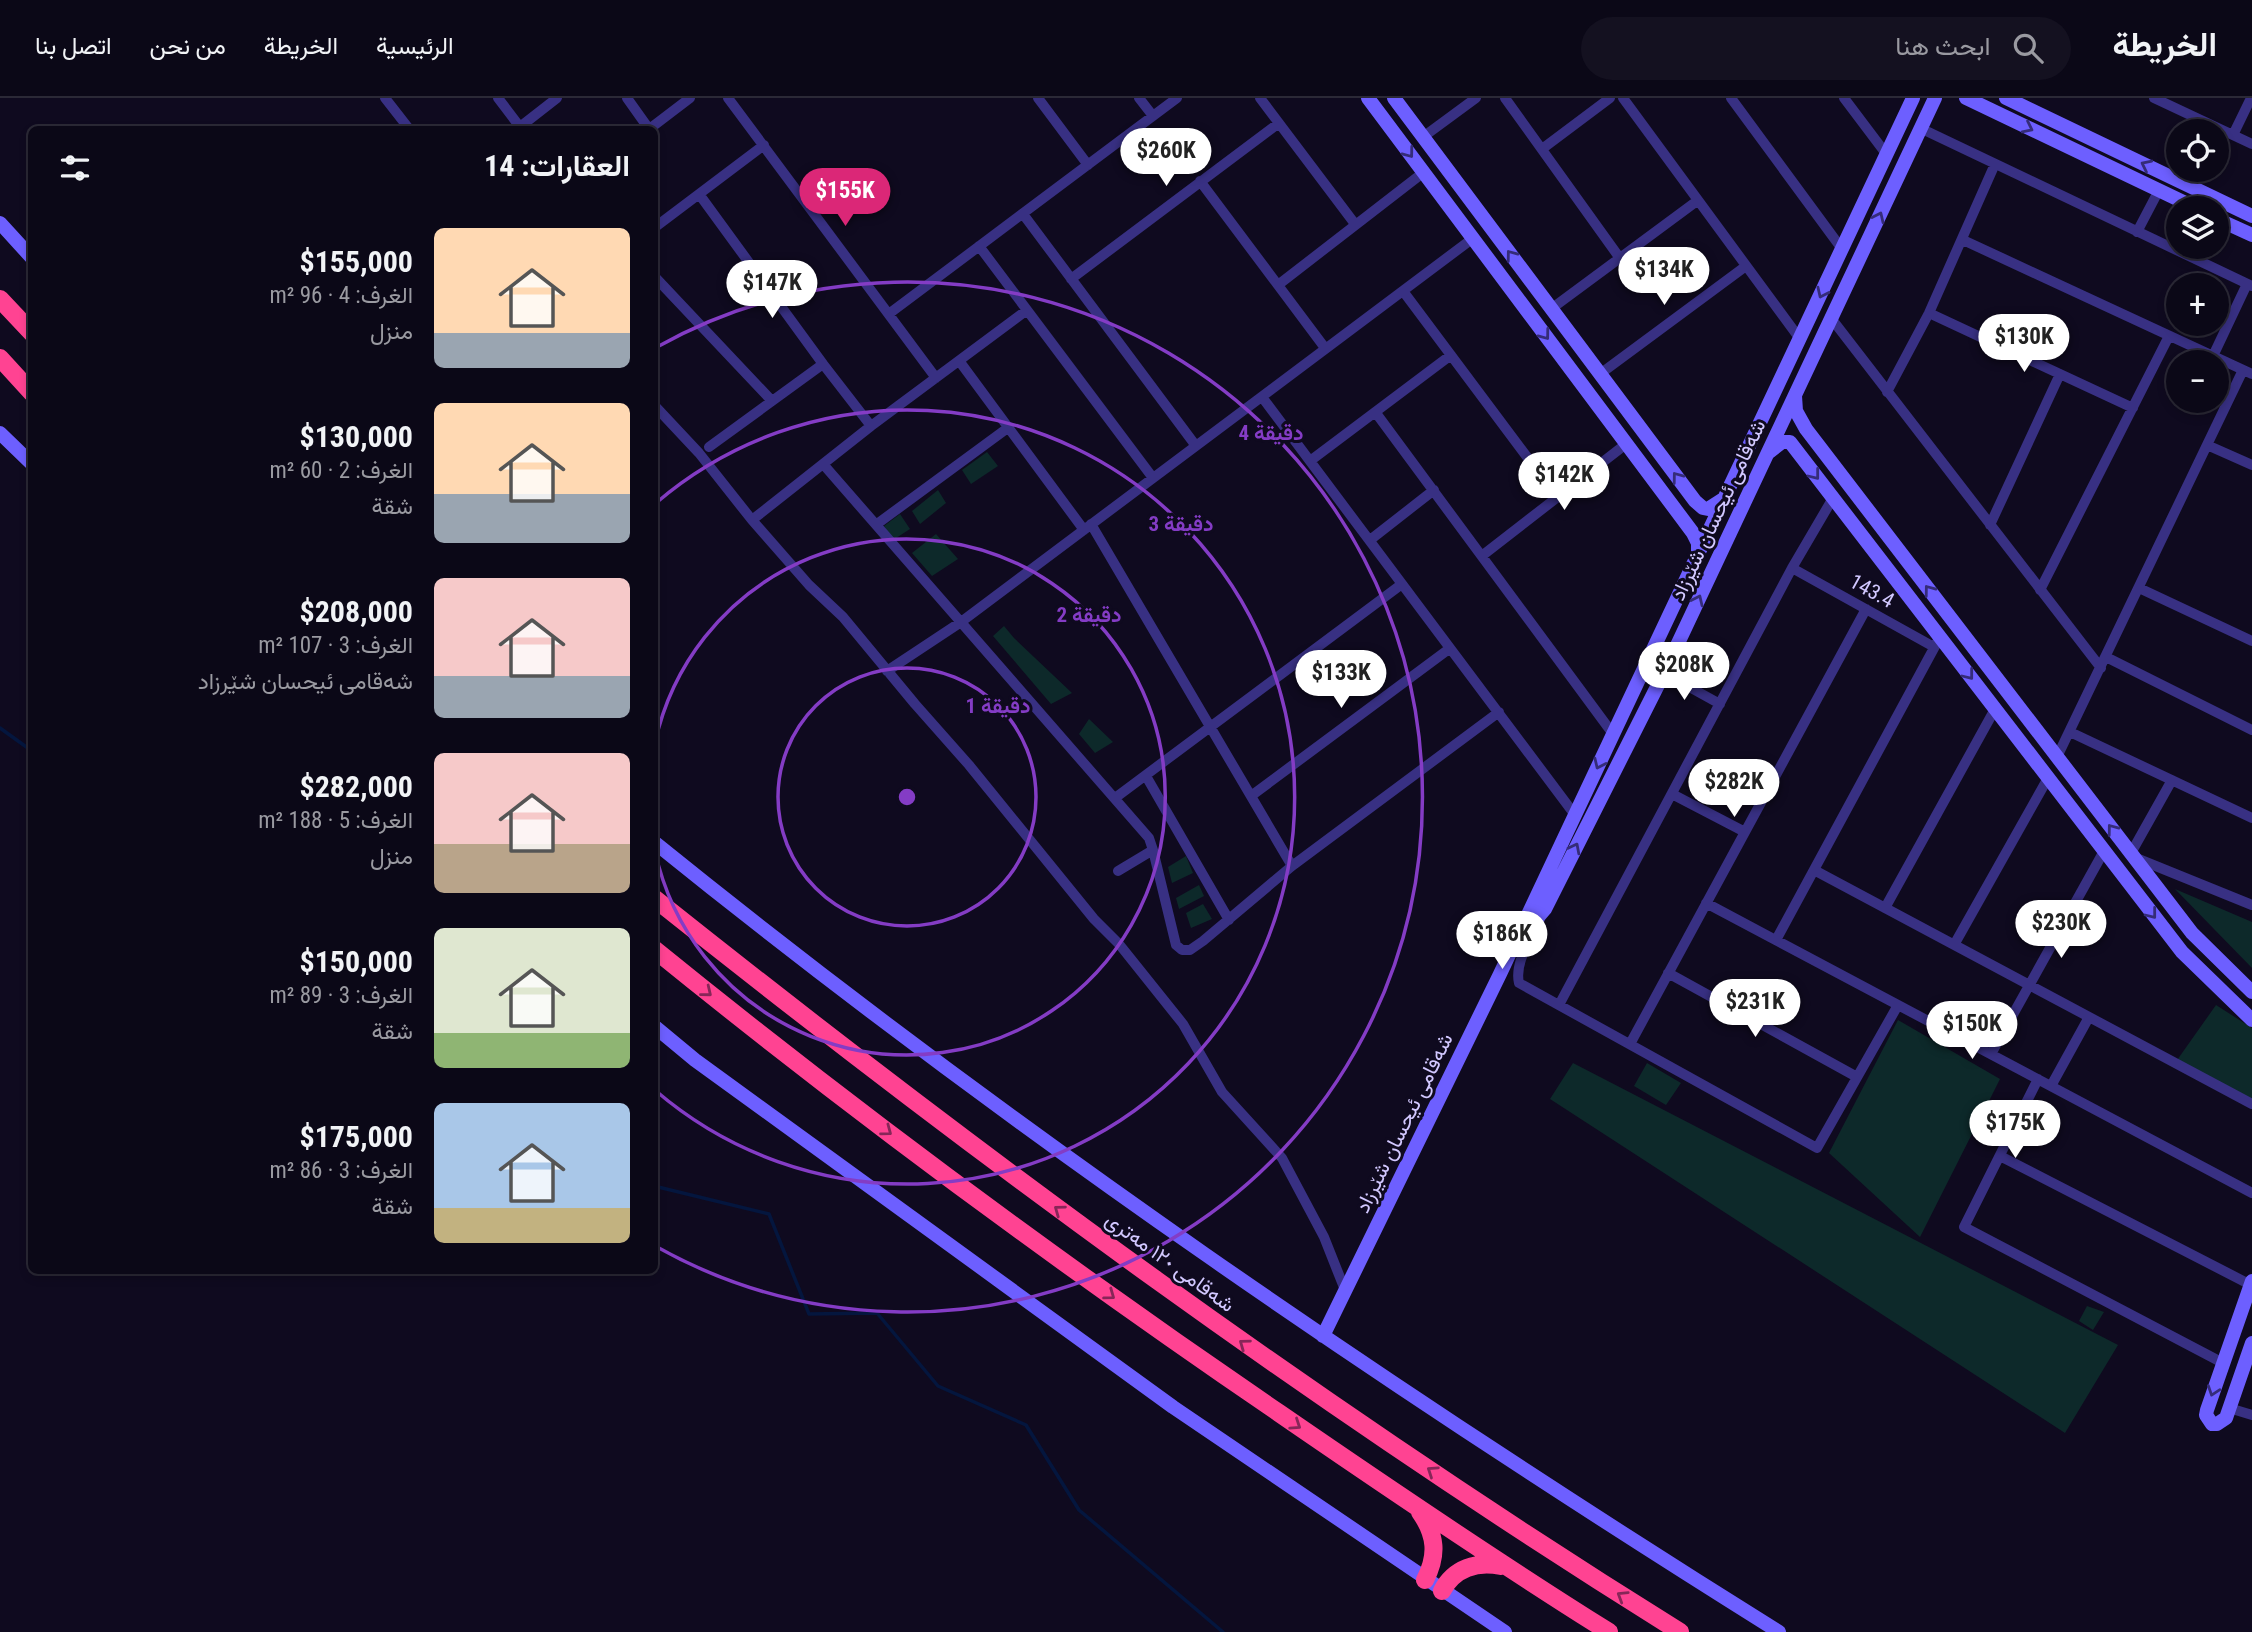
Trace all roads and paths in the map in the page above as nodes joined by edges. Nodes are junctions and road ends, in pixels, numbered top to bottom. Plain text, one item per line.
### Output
1 (385, 98) edge
2 (498, 98) edge
3 (557, 98) edge
4 (627, 98) edge
5 (690, 98) edge
6 (728, 98) edge
7 (1038, 98) edge
8 (1139, 98) edge
9 (1177, 98) edge
10 (1260, 98) edge
11 (1368, 98) edge
12 (1394, 98) edge
13 (1476, 98) edge
14 (1505, 98) edge
15 (1611, 98) edge
16 (1623, 98) edge
17 (1731, 98) edge
18 (1844, 98) edge
19 (1913, 98) edge
20 (1966, 98) edge
21 (2006, 98) edge
22 (2154, 98) edge
23 (2251, 98) edge
24 (1935, 99) edge
25 (1153, 116) junction
26 (1279, 123) junction
27 (407, 126) edge
28 (517, 126) edge
29 (521, 126) edge
30 (647, 126) edge
31 (653, 126) edge
32 (1920, 128) junction
33 (2234, 135) junction
34 (1423, 137) junction
35 (2252, 144) edge
36 (764, 145) junction
37 (1542, 149) junction
38 (1887, 155) junction
39 (1995, 164) junction
40 (1088, 165) junction
41 (1424, 172) junction
42 (1200, 181) junction
43 (1874, 183) junction
44 (2159, 190) junction
45 (1891, 191) junction
46 (699, 194) junction
47 (2171, 196) edge
48 (1469, 199) junction
49 (1697, 201) junction
50 (1452, 211) junction
51 (1023, 214) junction
52 (2252, 216) edge
53 (0, 223) edge
54 (2229, 224) edge
55 (658, 225) edge
56 (1355, 225) junction
57 (2137, 232) junction
58 (2252, 235) edge
59 (1472, 239) junction
60 (1963, 240) junction
61 (979, 246) junction
62 (1842, 248) junction
63 (28, 254) edge
64 (1619, 257) junction
65 (1746, 266) junction
66 (1071, 279) junction
67 (658, 280) edge
68 (1278, 285) junction
69 (2249, 285) edge
70 (1403, 291) junction
71 (0, 299) edge
72 (1551, 309) junction
73 (1027, 310) junction
74 (890, 313) junction
75 (1929, 313) junction
76 (1831, 318) junction
77 (28, 329) edge
78 (2166, 335) edge
79 (2169, 336) joint
80 (1800, 338) junction
81 (1325, 348) junction
82 (2200, 350) edge
83 (2216, 350) edge
84 (1451, 355) junction
85 (0, 358) edge
86 (960, 362) junction
87 (2229, 363) edge
88 (823, 364) junction
89 (2248, 372) edge
90 (1600, 374) junction
91 (2060, 374) junction
92 (936, 378) junction
93 (28, 389) edge
94 (1887, 392) junction
95 (1795, 394) junction
96 (1262, 397) junction
97 (772, 401) junction
98 (2133, 408) junction
99 (658, 409) edge
100 (1376, 413) junction
101 (871, 426) junction
102 (1009, 427) junction
103 (1807, 429) junction
104 (0, 433) edge
105 (1790, 442) junction
106 (1626, 444) junction
107 (2207, 445) junction
108 (1196, 446) junction
109 (709, 447) dead end
110 (1767, 453) junction
111 (28, 460) edge
112 (1310, 461) junction
113 (823, 464) junction
114 (2252, 465) edge
115 (1153, 478) junction
116 (1434, 490) junction
117 (1557, 497) junction
118 (1725, 497) junction
119 (1833, 498) junction
120 (1695, 501) junction
121 (1679, 514) junction
122 (752, 520) junction
123 (877, 524) junction
124 (1990, 525) junction
125 (1088, 527) junction
126 (1370, 540) junction
127 (1698, 554) junction
128 (1483, 555) junction
129 (1792, 568) junction
130 (1402, 584) junction
131 (2139, 588) junction
132 (2040, 590) junction
133 (1866, 609) junction
134 (961, 622) junction
135 (1665, 625) junction
136 (1683, 633) junction
137 (2252, 641) edge
138 (1937, 642) junction
139 (1449, 649) junction
140 (2106, 657) junction
141 (2101, 668) junction
142 (887, 671) junction
143 (1664, 673) junction
144 (1720, 705) junction
145 (1995, 709) junction
146 (1499, 712) junction
147 (2033, 725) junction
148 (1210, 728) junction
149 (2252, 730) edge
150 (2070, 732) junction
151 (1613, 734) junction
152 (2016, 737) junction
153 (2057, 757) junction
154 (1146, 776) junction
155 (2048, 778) junction
156 (2172, 780) junction
157 (1672, 794) junction
158 (1251, 796) junction
159 (1115, 798) junction
160 (1575, 815) junction
161 (2252, 818) edge
162 (1745, 832) junction
163 (658, 845) edge
164 (1153, 850) junction
165 (2104, 851) junction
166 (2132, 855) junction
167 (1293, 866) junction
168 (1814, 870) junction
169 (1118, 871) dead end
170 (658, 901) edge
171 (1706, 903) junction
172 (2252, 905) edge
173 (1885, 908) junction
174 (1545, 909) junction
175 (1229, 920) junction
176 (1522, 929) junction
177 (1776, 940) junction
178 (1954, 945) junction
179 (658, 952) edge
180 (1668, 974) junction
181 (2029, 985) junction
182 (2252, 992) edge
183 (1898, 1004) junction
184 (1559, 1005) junction
185 (2089, 1017) junction
186 (2252, 1020) edge
187 (658, 1029) edge
188 (1630, 1044) junction
189 (1991, 1054) junction
190 (1857, 1077) junction
191 (2038, 1079) junction
192 (2051, 1086) junction
193 (2252, 1104) edge
194 (2000, 1156) junction
195 (2252, 1193) edge
196 (2251, 1283) edge
197 (1345, 1290) junction
198 (1323, 1336) junction
199 (2252, 1343) edge
200 (2223, 1363) junction
201 (2229, 1408) junction
202 (2252, 1415) edge
203 (1418, 1509) junction
204 (1507, 1568) junction
205 (1425, 1580) junction
206 (1442, 1591) junction
207 (1505, 1632) edge
208 (1609, 1632) edge
209 (1680, 1632) edge
210 (1779, 1632) edge

1 - 27 street
2 - 28 street
3 - 29 street
4 - 30 street
5 - 31 street
6 - 36 street
7 - 40 street
8 - 25 street
9 - 25 street
10 - 26 street
11 -> 41 street
12 - 34 street
13 - 34 street
14 - 37 street
15 - 37 street
16 - 49 street
17 - 62 street
18 - 38 street
19 - 38 street, شەقامی ئیحسان شێرزاد
20 -> 44 street
52 -> 21 street
22 - 33 street
23 - 33 street
24 - 32 street, شەقامی ئیحسان شێرزاد
25 - 40 street
26 - 42 street
26 - 56 street
32 - 39 street
32 - 45 street, شەقامی ئیحسان شێرزاد
33 - 35 street
34 - 48 street
36 - 46 street
36 - 74 street
37 - 64 street
38 - 43 street, شەقامی ئیحسان شێرزاد
39 - 57 street
39 - 60 street
40 - 51 street
41 - 50 street
41 - 56 street
42 - 66 street
42 - 68 street
43 - 45 street
43 - 62 street, شەقامی ئیحسان شێرزاد
44 - 47 street
44 - 57 street
76 -> 45 street, شەقامی ئیحسان شێرزاد
46 - 55 street
46 - 88 street
48 - 50 street
72 -> 48 street
49 - 64 street
49 - 65 street
50 - 59 street
51 - 61 street
51 - 66 street
53 - 63 street
54 - 58 street
56 - 68 street
57 - 69 street
59 - 70 street
59 -> 106 street
60 - 75 street
60 - 78 street
61 - 73 street
61 - 74 street
62 -> 80 street, شەقامی ئیحسان شێرزاد
64 - 72 street
65 - 80 street
65 - 90 street
66 - 108 street
67 - 97 street
68 - 81 street
69 - 83 street
70 - 81 street
70 - 84 street
71 - 77 highway
72 - 90 street
73 - 86 street
73 - 115 street
74 - 92 street
75 - 91 street
75 - 94 street
76 - 94 street
76 - 95 street, شەقامی ئیحسان شێرزاد
79 - 82 street
79 - 98 street
80 - 118 street, شەقامی ئیحسان شێرزاد
81 - 96 street
84 - 100 street
84 - 117 street
85 - 93 highway
86 - 92 street
86 - 102 street
87 - 89 street
88 - 97 street
88 - 101 street
89 - 107 street
120 -> 90 street
91 - 98 street
91 - 124 street
92 - 101 street
94 - 124 street
95 - 103 street
95 - 110 street, شەقامی ئیحسان شێرزاد
96 - 108 street
96 - 112 street
97 - 109 street
98 - 132 street
99 - 122 street
100 - 112 street
100 - 116 street
101 - 113 street
102 - 123 street
102 - 125 street
103 - 105 street
147 -> 103 street
104 - 111 street
105 - 110 street
105 -> 119 street
106 - 117 street
106 - 121 street
107 - 114 street
107 - 131 street
108 - 115 street
136 -> 110 street, شەقامی ئیحسان شێرزاد
112 - 126 street
113 - 122 street
113 - 123 street
115 - 125 street
116 - 126 street
116 - 128 street
117 - 128 street
118 - 120 street
118 - 127 street, شەقامی ئیحسان شێرزاد
119 - 129 street
119 - 138 street
120 - 121 street
121 - 127 street
122 - 142 street
123 - 134 street
124 - 132 street
125 - 134 street
125 - 148 street
126 - 130 street
127 - 135 street, شەقامی ئیحسان شێرزاد
128 - 151 street
129 - 133 street, 143.4
129 - 144 street
130 - 139 street
130 - 148 street
131 - 137 street
131 - 140 street
132 - 141 street
133 - 138 street, 143.4
133 - 162 street
134 - 142 street
134 - 159 street
135 - 136 street
135 - 151 street, شەقامی ئیحسان شێرزاد
136 - 143 street, شەقامی ئیحسان شێرزاد
138 -> 145 street
138 - 168 street
139 - 146 street
139 - 158 street
140 - 141 street
140 - 149 street
141 - 150 street
142 - 197 street
143 - 144 street
174 -> 143 street, شەقامی ئیحسان شێرزاد
144 - 157 street
145 - 152 street
145 - 173 street
146 - 160 street
146 - 167 street
147 - 152 street
147 - 153 street
148 - 154 street
148 - 158 street
150 - 153 street
150 - 156 street
151 -> 160 street, شەقامی ئیحسان شێرزاد
152 - 155 street
166 -> 153 street
154 - 159 street
154 - 175 street
155 - 165 street
155 - 178 street
156 - 161 street
156 - 166 street
157 - 162 street
157 - 184 street
158 - 167 street
159 - 164 street
160 - 176 street, شەقامی ئیحسان شێرزاد
162 - 171 street
163 - 198 street
164 - 169 street
164 - 175 street
165 - 181 street
165 -> 186 street
166 - 172 street
166 - 182 street
167 - 175 street
168 - 173 street
168 - 177 street
209 -> 170 highway, شەقامی ١٢٠ مەتری
171 - 177 street
171 - 180 street
173 - 178 street
174 - 176 street, شەقامی ئیحسان شێرزاد
174 - 184 street
176 - 197 street, شەقامی ئیحسان شێرزاد
177 - 183 street
178 - 181 street
179 -> 203 highway
180 - 188 street
180 - 190 street
181 - 185 street
181 - 189 street
183 - 189 street
183 - 190 street
184 - 188 street
185 - 192 street
185 - 193 street
187 - 205 street
188 - 190 street
189 - 191 street
191 - 192 street
191 - 194 street
192 - 195 street
194 - 196 street
194 - 200 street
196 - 200 street
197 - 198 street, شەقامی ئیحسان شێرزاد
198 - 210 street
199 - 201 street
200 -> 201 street
201 - 202 street
203 - 204 highway
203 - 205 highway
204 - 206 highway
204 - 208 highway
205 - 206 street
206 - 207 street

